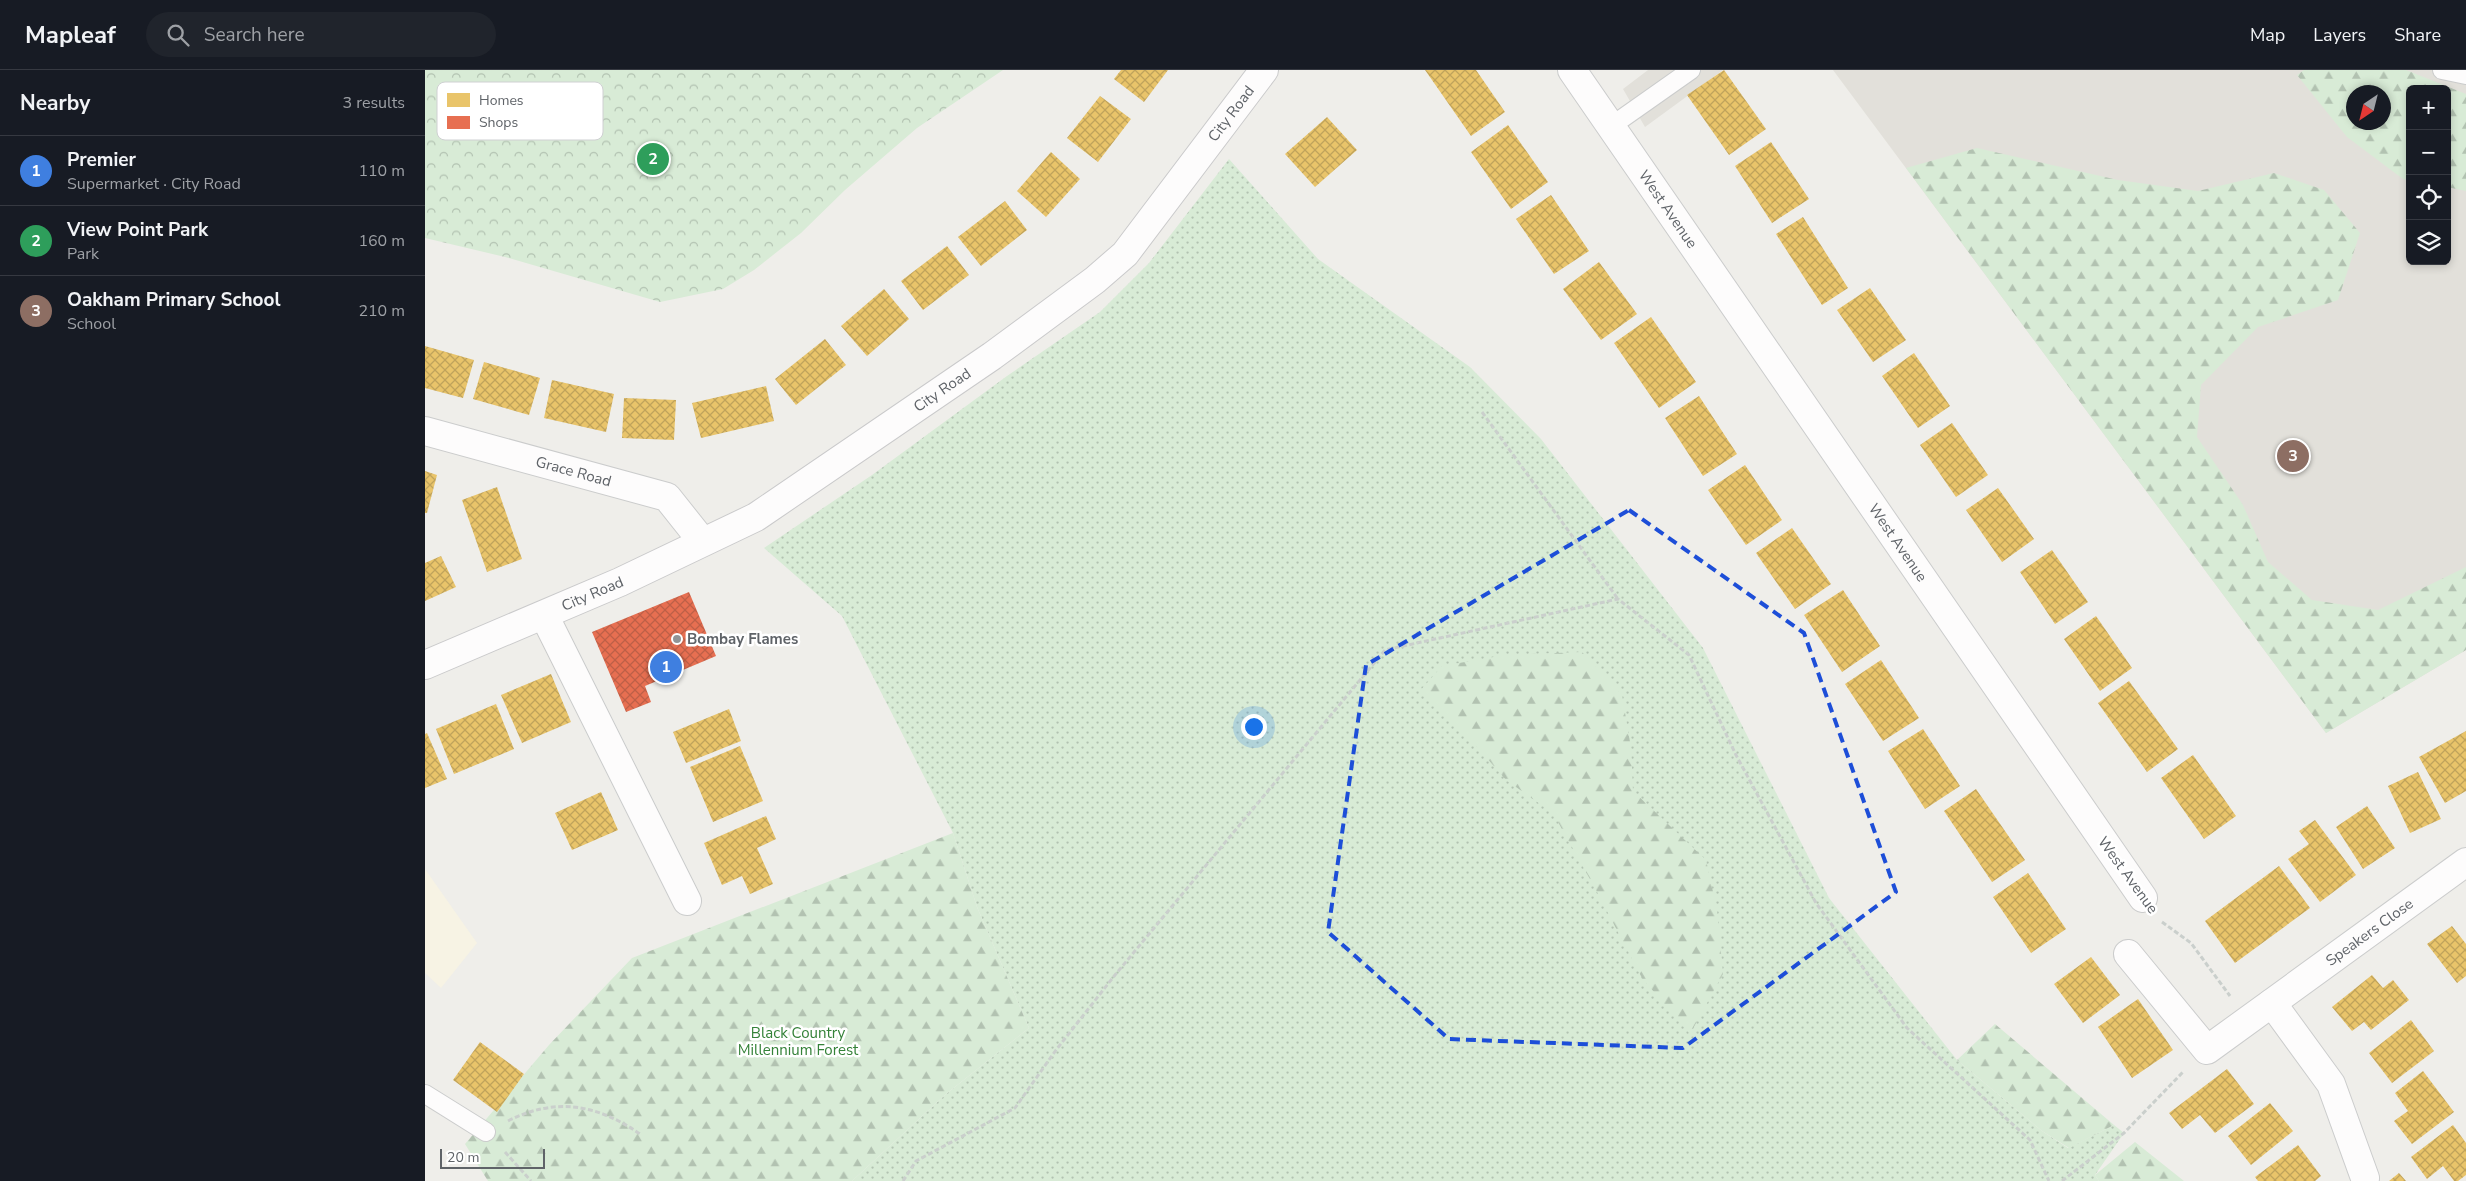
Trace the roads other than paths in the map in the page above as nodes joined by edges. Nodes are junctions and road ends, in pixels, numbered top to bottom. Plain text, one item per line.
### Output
1 (1264, 70) edge
2 (1572, 70) edge
3 (1691, 70) edge
4 (2442, 70) edge
5 (2466, 75) edge
6 (1610, 127) junction
7 (425, 431) edge
8 (703, 541) junction
9 (544, 615) junction
10 (425, 665) edge
11 (2466, 862) edge
12 (2143, 898) road end
13 (687, 901) dead end
14 (2128, 954) dead end
15 (2272, 1003) junction
16 (425, 1094) edge
17 (486, 1132) road end
18 (2365, 1178) dead end

1 - 8 street, City Road
2 - 6 street, West Avenue
3 - 6 lane
4 - 5 lane
6 - 12 street, West Avenue
7 - 8 street, Grace Road
8 - 9 street, City Road
9 - 10 street, City Road
9 - 13 street, City Road
11 - 15 street, Speakers Close
14 - 15 street, Speakers Close
15 - 18 street
16 - 17 lane

